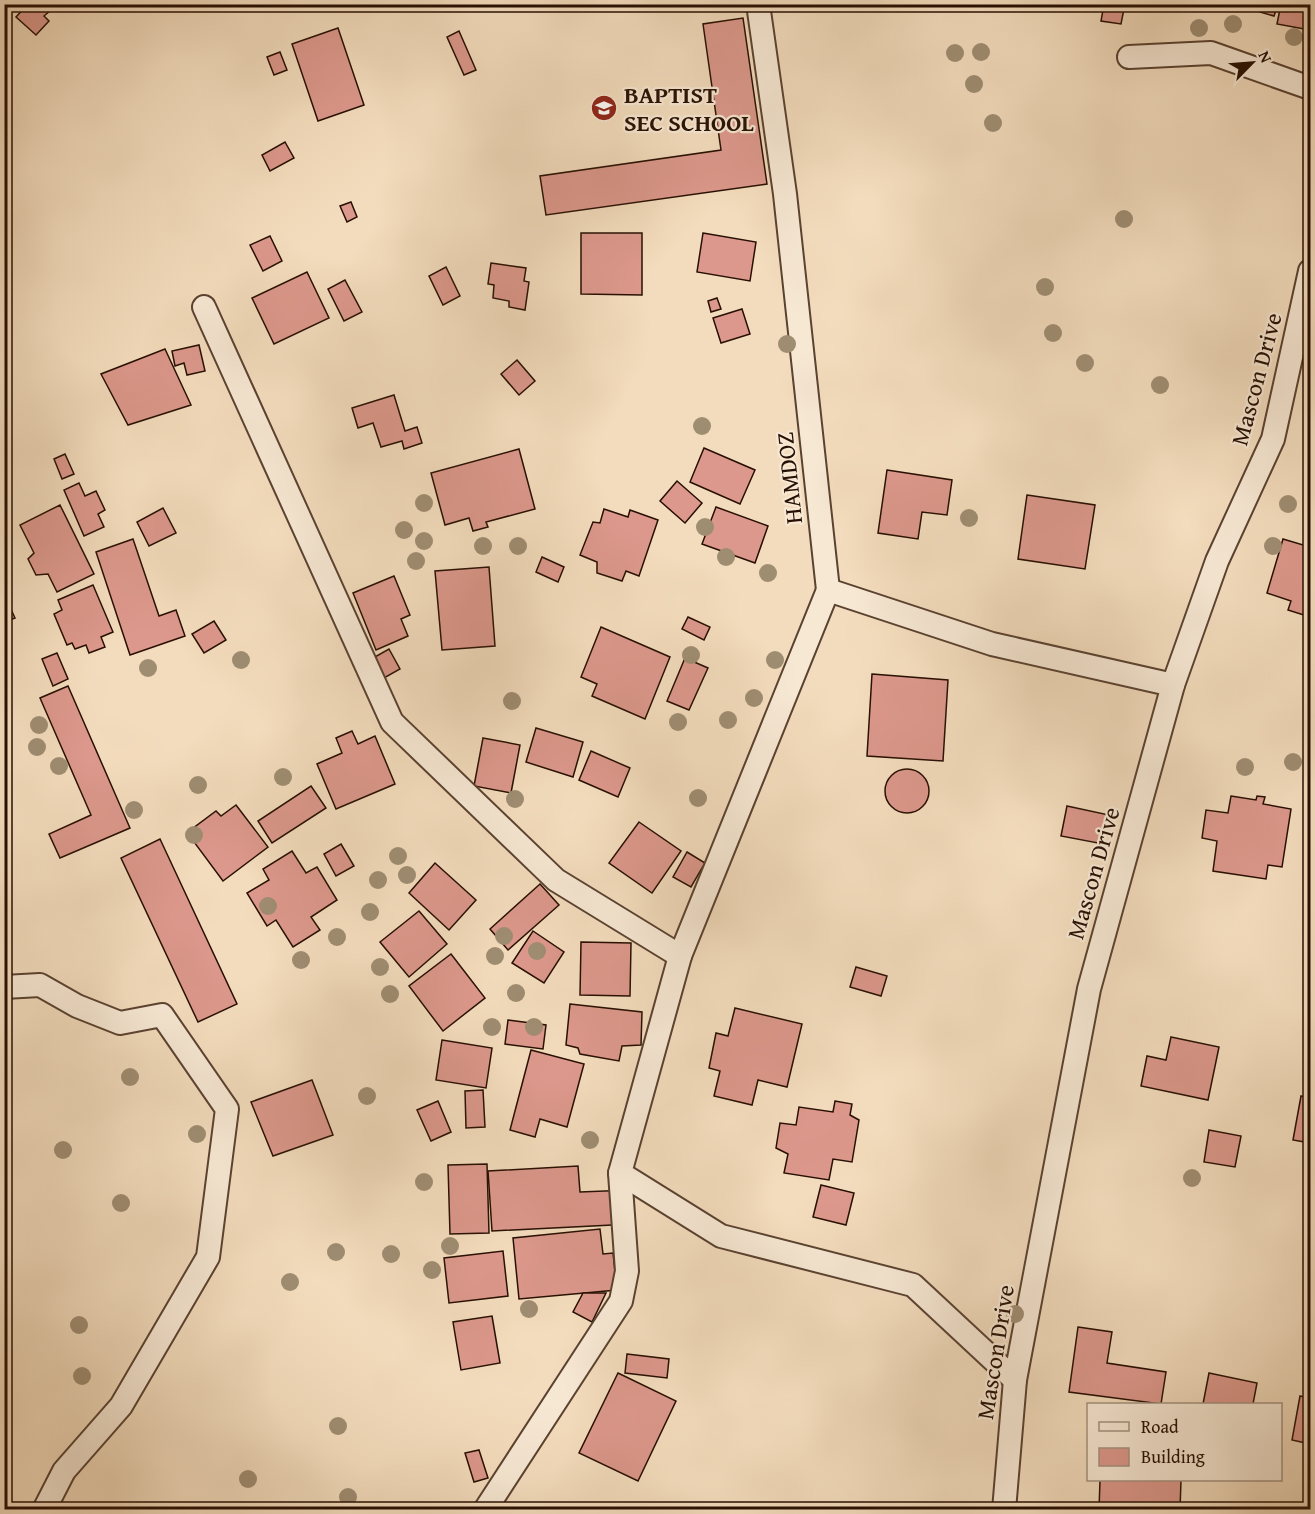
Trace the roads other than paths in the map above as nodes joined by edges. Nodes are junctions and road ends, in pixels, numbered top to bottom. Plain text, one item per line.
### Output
1 (758, 4) edge
2 (1129, 57) dead end
3 (1311, 88) edge
4 (1311, 271) edge
5 (204, 307) dead end
6 (828, 590) junction
7 (1173, 685) junction
8 (680, 956) junction
9 (4, 987) edge
10 (620, 1173) junction
11 (1015, 1380) junction
12 (44, 1509) edge
13 (485, 1509) edge
14 (1004, 1509) edge

1 - 6 street, HAMDOZ
2 - 3 street
4 - 7 street, Mascon Drive
5 - 8 street
6 - 7 street
6 - 8 street
7 - 11 street, Mascon Drive
8 - 10 street
9 - 12 street
10 - 11 street
10 - 13 street
11 - 14 street, Mascon Drive

